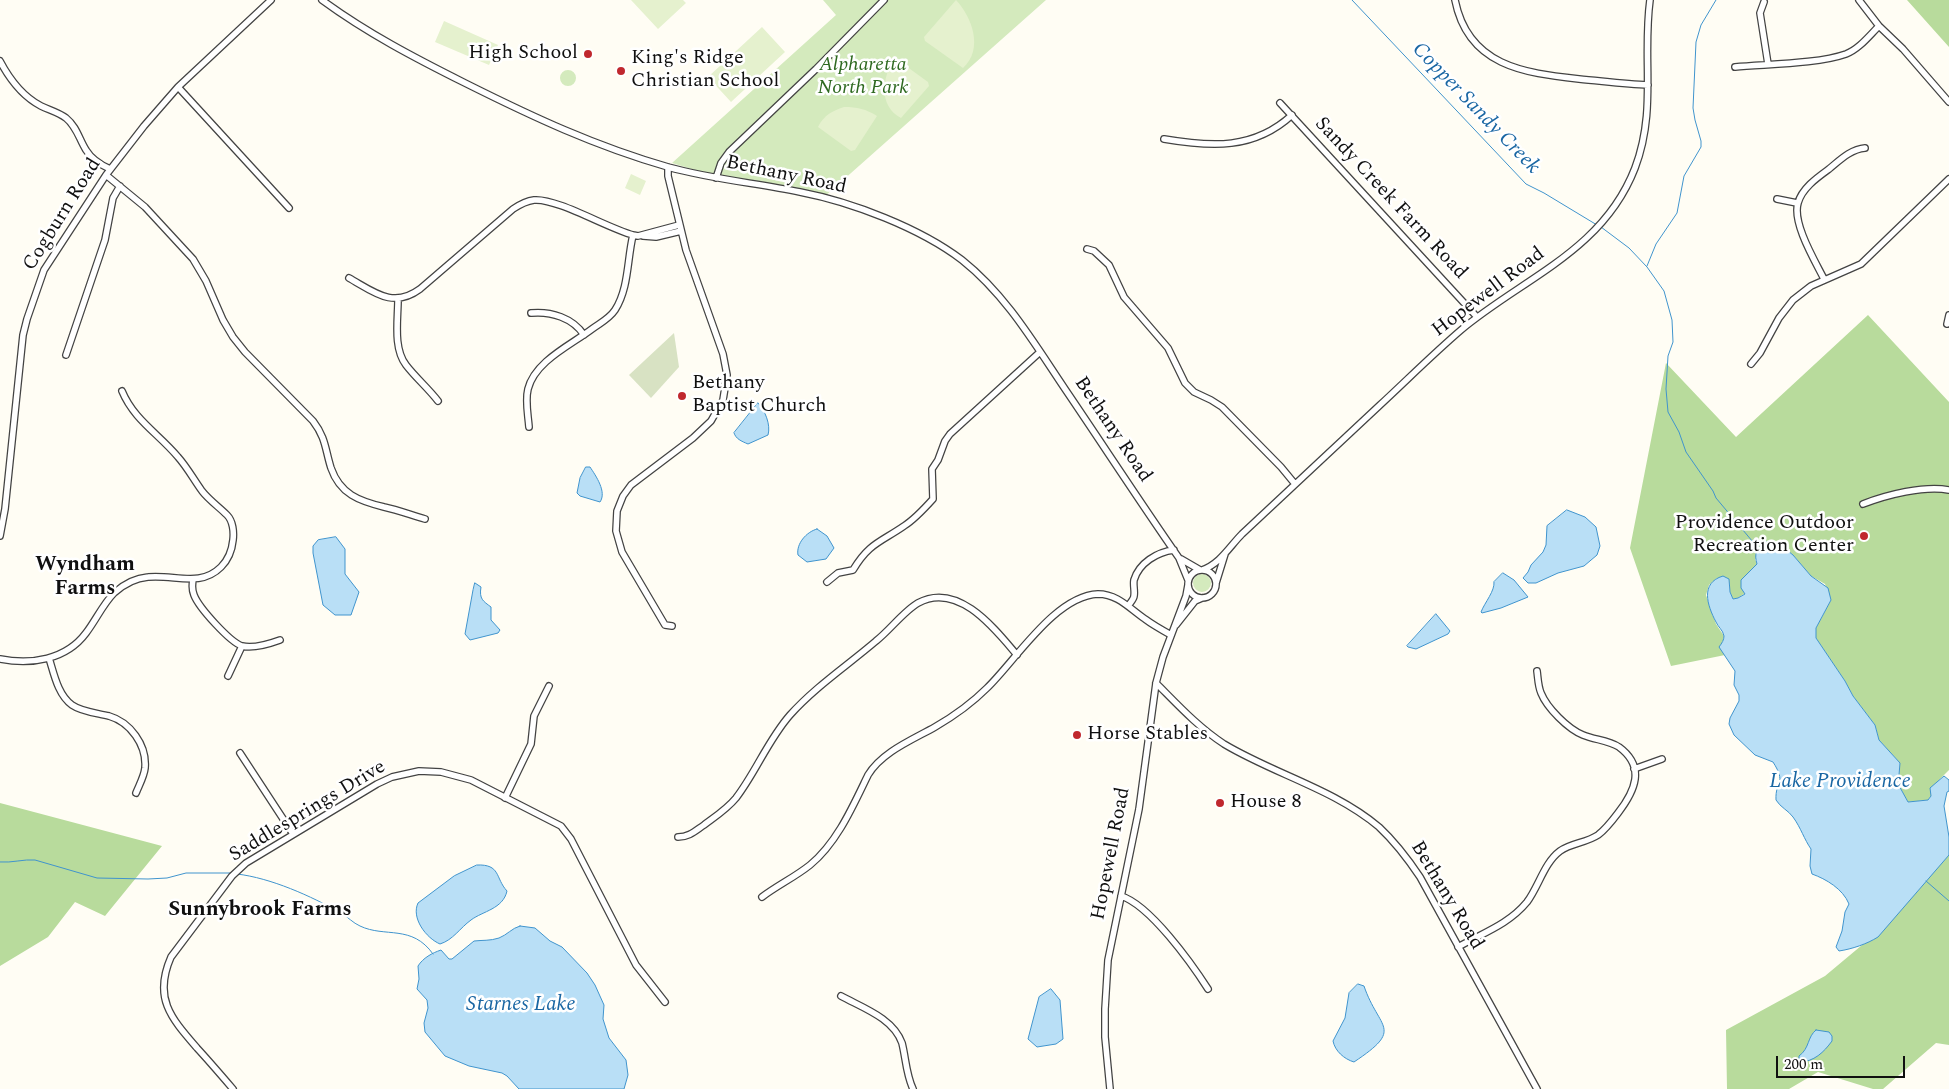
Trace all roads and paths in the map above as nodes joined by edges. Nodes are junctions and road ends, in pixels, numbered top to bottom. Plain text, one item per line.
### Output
1 (271, 0) edge
2 (322, 0) edge
3 (884, 0) edge
4 (1455, 0) edge
5 (1650, 0) edge
6 (1859, 0) edge
7 (1764, 2) dead end
8 (1879, 26) junction
9 (0, 61) edge
10 (1768, 64) junction
11 (1734, 66) dead end
12 (1648, 85) junction
13 (178, 87) junction
14 (1949, 102) edge
15 (1280, 103) dead end
16 (1292, 116) junction
17 (1164, 139) dead end
18 (1865, 148) dead end
19 (668, 167) junction
20 (110, 169) junction
21 (106, 175) junction
22 (716, 178) junction
23 (1949, 179) edge
24 (120, 186) junction
25 (1777, 199) dead end
26 (1798, 203) junction
27 (289, 208) dead end
28 (680, 228) junction
29 (635, 235) junction
30 (1087, 249) dead end
31 (349, 278) dead end
32 (1824, 279) junction
33 (398, 299) junction
34 (531, 313) dead end
35 (1949, 316) edge
36 (1477, 317) junction
37 (1947, 324) dead end
38 (584, 336) junction
39 (1040, 352) junction
40 (66, 355) dead end
41 (1751, 364) dead end
42 (122, 391) dead end
43 (438, 401) dead end
44 (529, 427) dead end
45 (1295, 484) junction
46 (1949, 490) edge
47 (1863, 504) dead end
48 (425, 519) dead end
49 (0, 536) edge
50 (1174, 550) junction
51 (1226, 552) junction
52 (1179, 558) junction
53 (1201, 570) junction
54 (193, 580) junction
55 (827, 582) dead end
56 (1188, 582) junction
57 (1216, 585) junction
58 (1204, 597) junction
59 (1128, 606) junction
60 (672, 626) dead end
61 (1173, 628) junction
62 (1171, 635) junction
63 (280, 640) dead end
64 (242, 646) junction
65 (1017, 655) junction
66 (49, 658) junction
67 (0, 659) edge
68 (1537, 671) dead end
69 (228, 676) dead end
70 (1156, 683) junction
71 (549, 686) dead end
72 (240, 753) dead end
73 (1662, 759) dead end
74 (1634, 769) junction
75 (136, 793) dead end
76 (505, 798) junction
77 (293, 834) junction
78 (678, 837) dead end
79 (1121, 896) junction
80 (762, 897) dead end
81 (1458, 947) junction
82 (1208, 989) dead end
83 (841, 996) dead end
84 (665, 1002) dead end
85 (234, 1089) edge
86 (913, 1089) edge
87 (1110, 1089) edge
88 (1537, 1089) edge

1 - 13 street, Cogburn Road
2 - 19 street, Bethany Road
3 - 22 street
4 - 12 street
5 - 12 street, Hopewell Road
6 - 8 street
7 - 10 street
8 - 10 street
8 - 14 street
9 - 20 street
10 - 11 street
12 - 36 street, Hopewell Road
13 - 20 street, Cogburn Road
13 - 27 street
15 - 16 street, Sandy Creek Farm Road
16 - 17 street
16 - 36 street, Sandy Creek Farm Road
18 - 26 street
19 - 22 street, Bethany Road
19 - 28 street
20 - 21 street, Cogburn Road
21 - 24 street
21 - 49 street, Cogburn Road
22 - 39 street, Bethany Road
23 - 32 street
24 - 40 street
24 - 48 street
25 - 26 street
26 - 32 street
28 - 29 street
28 - 60 street
29 - 33 street
29 - 38 street
30 - 45 street
31 - 33 street
32 - 41 street
33 - 43 street
34 - 38 street
35 - 37 street
36 - 45 street, Hopewell Road
38 - 44 street
39 - 50 street, Bethany Road
39 - 55 street
42 - 54 street
45 - 51 street, Hopewell Road
46 - 47 street
50 - 52 street, Bethany Road
50 - 59 street
51 - 53 street, Hopewell Road
51 - 57 street, Hopewell Road
52 - 53 street, Bethany Road
52 - 56 street, Bethany Road
53 - 56 street
53 - 57 street
54 - 64 street
54 - 66 street
56 - 58 street
56 - 61 street, Hopewell Road
57 - 58 street
58 - 61 street, Hopewell Road
59 - 62 street
59 - 65 street
61 - 62 street, Hopewell Road
62 - 70 street, Hopewell Road
63 - 64 street
64 - 69 street
65 - 78 street
65 - 80 street
66 - 67 street
66 - 75 street
68 - 74 street
70 - 79 street, Hopewell Road
70 - 81 street, Bethany Road
71 - 76 street
72 - 77 street
73 - 74 street
74 - 81 street
76 - 77 street, Saddlesprings Drive
76 - 84 street, Saddlesprings Drive
77 - 85 street, Saddlesprings Drive
79 - 82 street
79 - 87 street, Hopewell Road
81 - 88 street, Bethany Road
83 - 86 street

